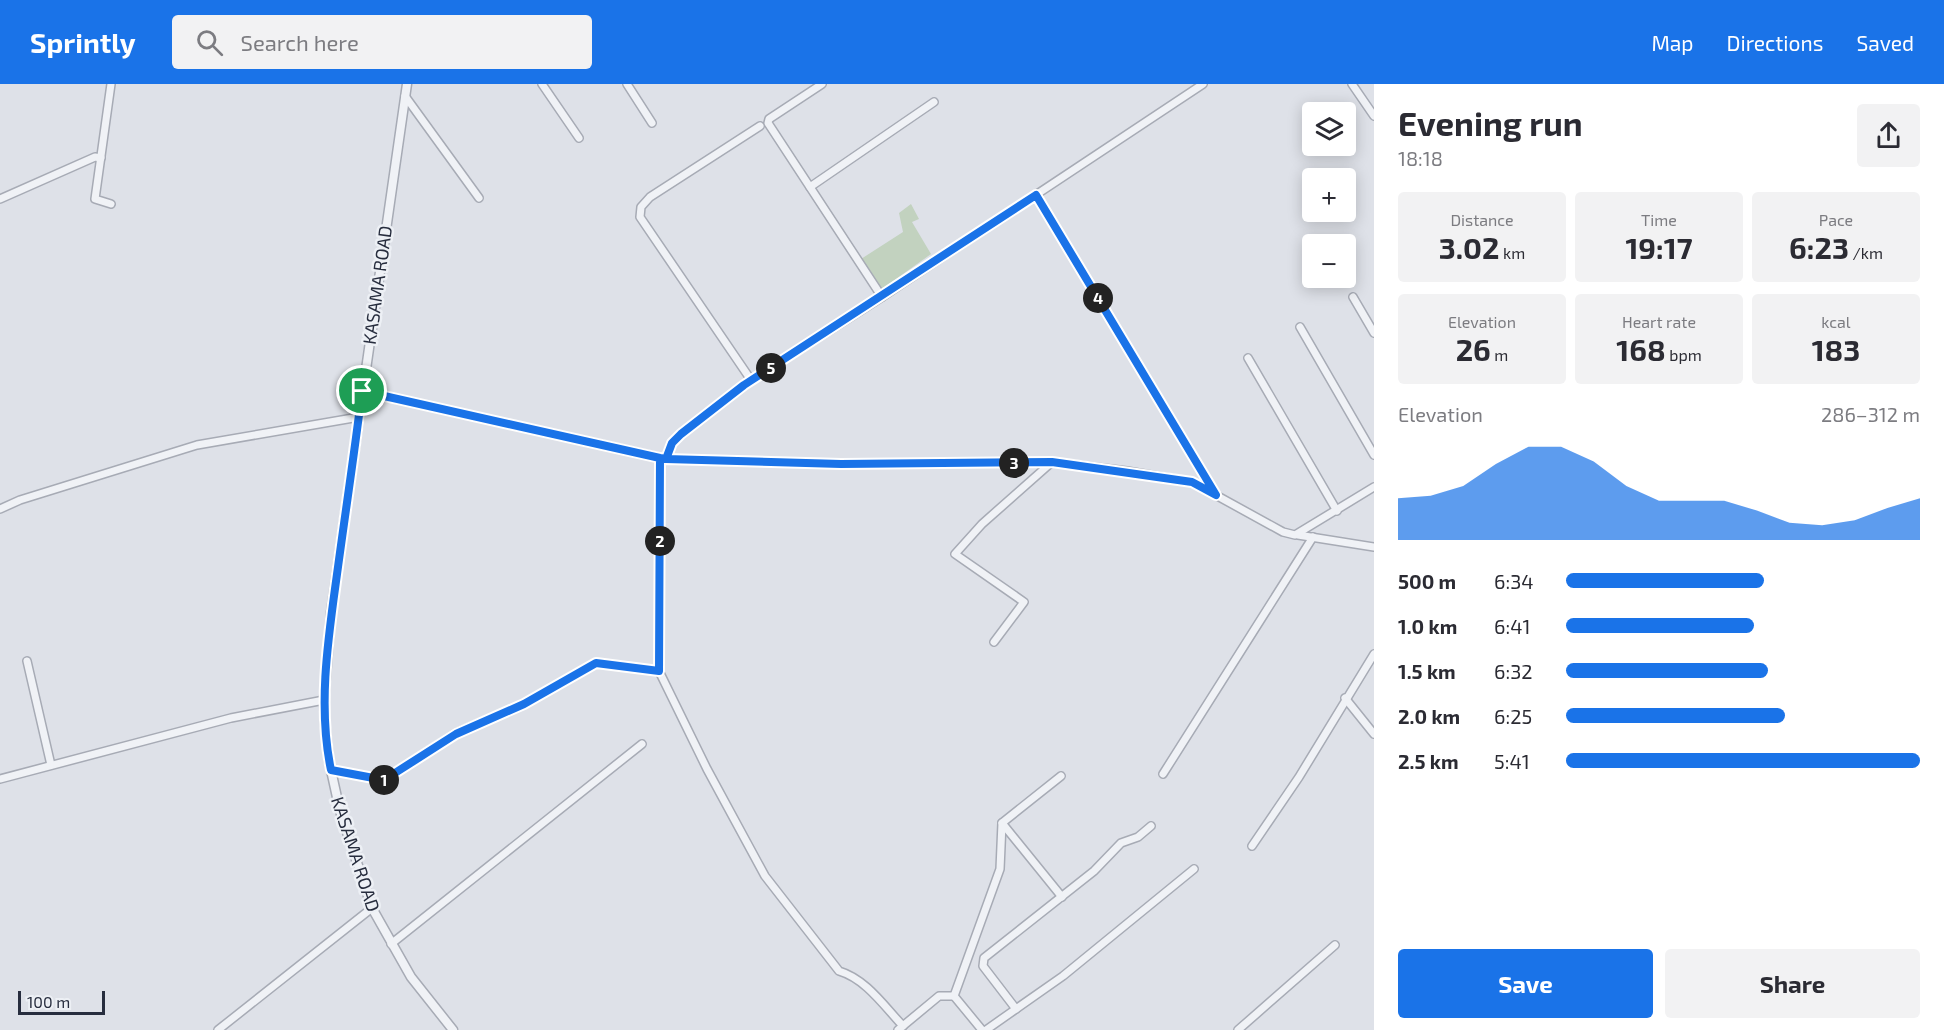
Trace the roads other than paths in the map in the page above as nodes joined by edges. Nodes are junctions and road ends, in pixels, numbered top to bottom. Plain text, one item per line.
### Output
1 (111, 84) edge
2 (407, 84) edge
3 (542, 84) edge
4 (627, 84) edge
5 (822, 84) edge
6 (1203, 84) edge
7 (1352, 84) edge
8 (405, 96) junction
9 (934, 102) dead end
10 (1374, 116) edge
11 (652, 123) dead end
12 (760, 126) dead end
13 (579, 138) dead end
14 (101, 158) junction
15 (810, 187) junction
16 (1036, 195) junction
17 (479, 198) dead end
18 (0, 199) edge
19 (111, 204) dead end
20 (882, 297) junction
21 (1353, 297) dead end
22 (1300, 327) dead end
23 (1374, 333) edge
24 (1248, 357) dead end
25 (752, 381) junction
26 (362, 391) junction
27 (359, 417) junction
28 (1374, 455) edge
29 (663, 459) junction
30 (1052, 462) junction
31 (1201, 469) junction
32 (1192, 482) junction
33 (1374, 487) edge
34 (1216, 495) junction
35 (0, 509) edge
36 (1337, 511) junction
37 (1295, 535) junction
38 (1313, 537) junction
39 (1374, 547) edge
40 (994, 642) dead end
41 (1374, 654) edge
42 (27, 661) dead end
43 (659, 671) junction
44 (1345, 698) junction
45 (324, 700) junction
46 (1374, 734) edge
47 (642, 744) dead end
48 (51, 765) junction
49 (331, 770) junction
50 (1162, 774) dead end
51 (1061, 776) dead end
52 (0, 779) edge
53 (1002, 823) junction
54 (1151, 826) dead end
55 (1252, 846) dead end
56 (1194, 869) dead end
57 (1062, 897) junction
58 (372, 908) junction
59 (391, 944) junction
60 (1335, 945) dead end
61 (954, 996) junction
62 (1016, 1009) junction
63 (901, 1028) edge
64 (218, 1030) edge
65 (453, 1030) edge
66 (984, 1030) edge
67 (1238, 1030) edge

1 - 14 street
2 - 8 street, KASAMA ROAD
3 - 13 street
4 - 11 street
5 - 15 street
6 - 16 street
7 - 10 street
8 - 17 street
8 - 26 street, KASAMA ROAD
9 - 15 street
12 - 25 street
14 - 18 street
14 - 19 street
15 - 20 street
16 - 20 street
16 - 31 street
20 - 25 street
21 - 23 street
22 - 28 street
24 - 36 street
25 - 29 street
26 - 27 street, KASAMA ROAD
26 - 29 street
27 - 35 street
27 - 45 street, KASAMA ROAD
29 - 30 street
29 - 43 street
30 - 32 street
30 - 40 street
31 - 32 street
31 - 34 street
32 - 34 street
33 - 36 street
34 - 37 street
36 - 37 street
37 - 38 street
38 - 39 street
38 - 50 street
41 - 44 street
42 - 48 street
43 - 49 street
43 - 63 street
44 - 46 street
44 - 55 street
45 - 48 street
45 - 49 street, KASAMA ROAD
47 - 59 street
48 - 52 street
49 - 58 street, KASAMA ROAD
51 - 53 street
53 - 57 street
53 - 61 street
54 - 57 street
56 - 62 street
57 - 62 street
58 - 59 street, KASAMA ROAD
58 - 64 street
59 - 65 street, KASAMA ROAD
60 - 67 street
61 - 63 street
61 - 66 street
62 - 66 street

